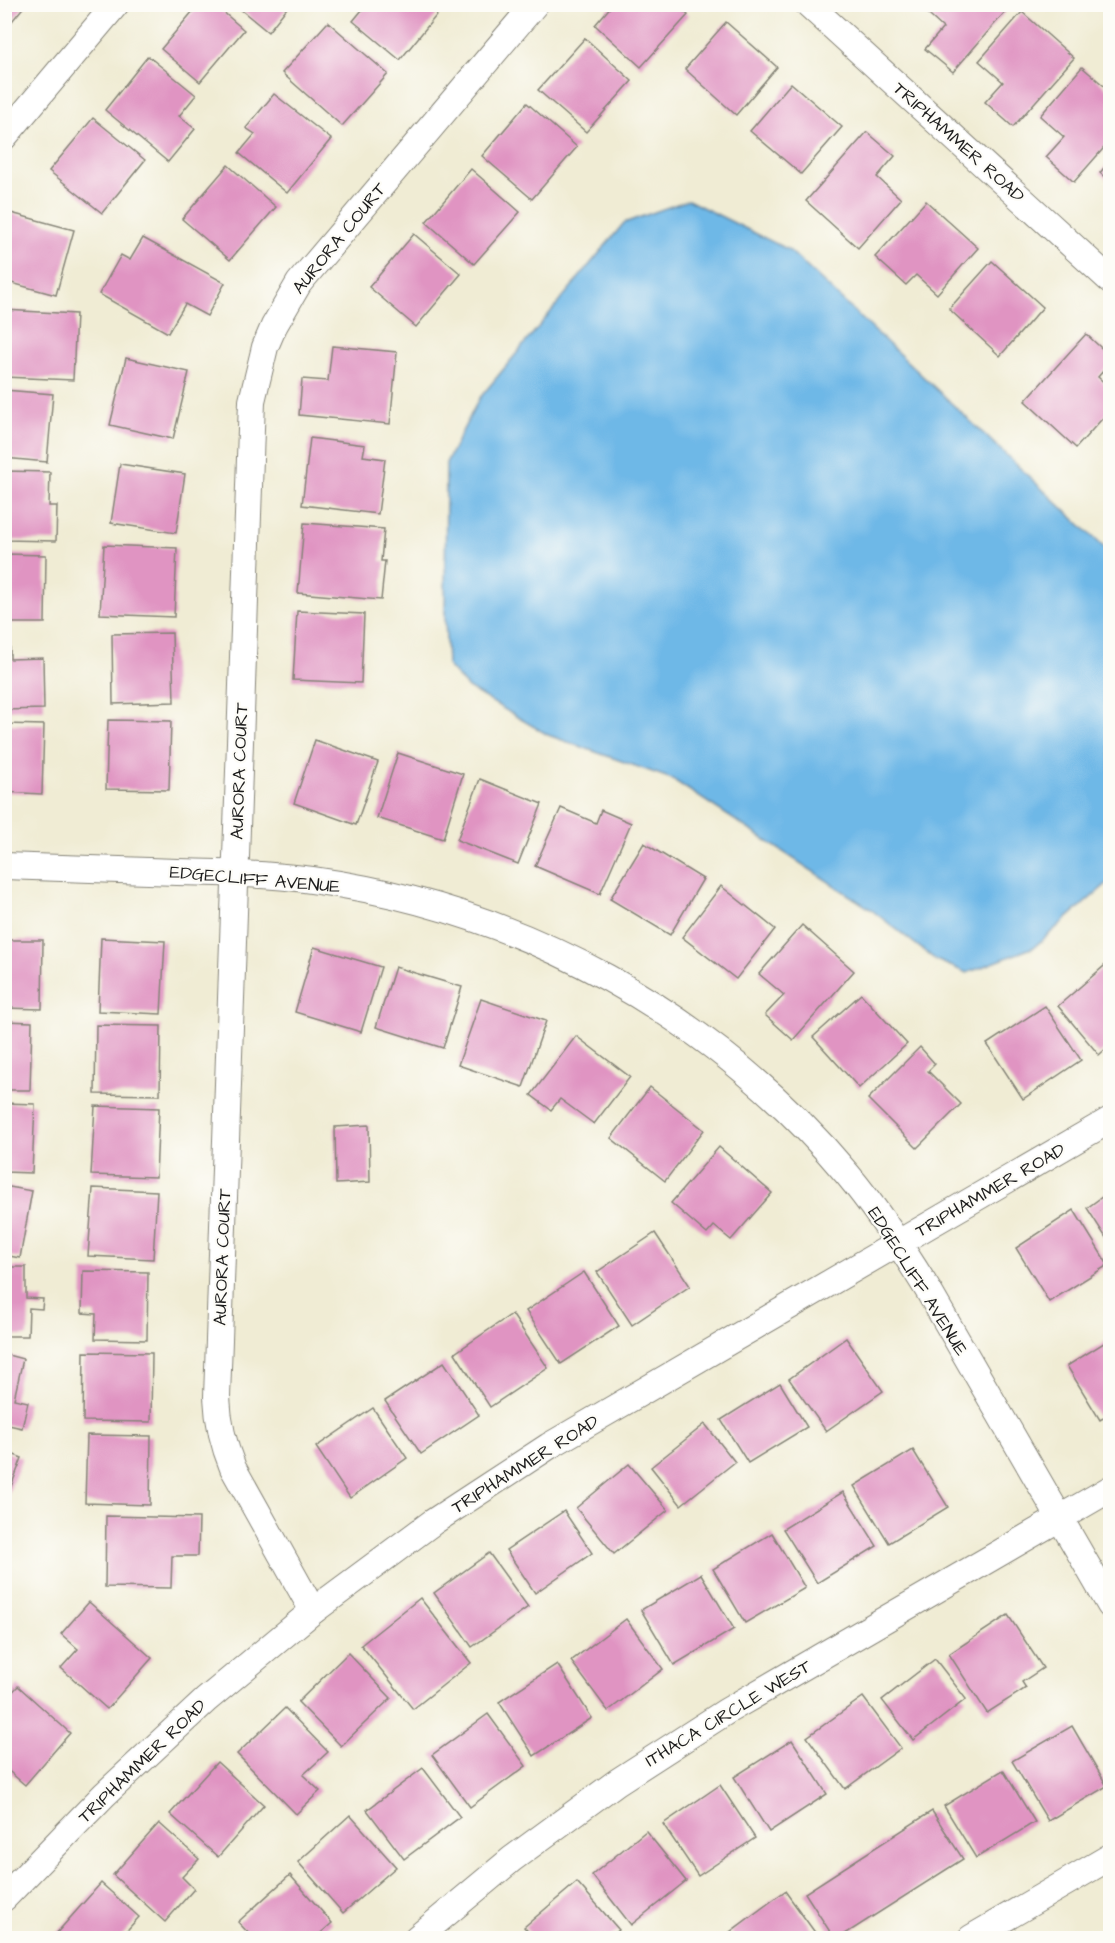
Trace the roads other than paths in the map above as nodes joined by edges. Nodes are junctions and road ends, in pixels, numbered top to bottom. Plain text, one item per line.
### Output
1 (116, 4) edge
2 (535, 4) edge
3 (808, 4) edge
4 (7, 128) edge
5 (1110, 280) edge
6 (4, 866) edge
7 (235, 874) junction
8 (1110, 1120) edge
9 (899, 1243) junction
10 (1110, 1489) edge
11 (1060, 1518) junction
12 (1110, 1605) edge
13 (313, 1611) junction
14 (1110, 1857) edge
15 (4, 1898) edge
16 (417, 1938) edge
17 (970, 1938) edge

1 - 4 street
2 - 7 street, AURORA COURT
3 - 5 street, TRIPHAMMER ROAD
6 - 7 street, EDGECLIFF AVENUE
7 - 9 street, EDGECLIFF AVENUE
7 - 13 street, AURORA COURT
8 - 9 street, TRIPHAMMER ROAD
9 - 11 street, EDGECLIFF AVENUE
9 - 13 street, TRIPHAMMER ROAD
10 - 11 street, ITHACA CIRCLE WEST
11 - 12 street, EDGECLIFF AVENUE
11 - 16 street, ITHACA CIRCLE WEST
13 - 15 street, TRIPHAMMER ROAD
14 - 17 street

